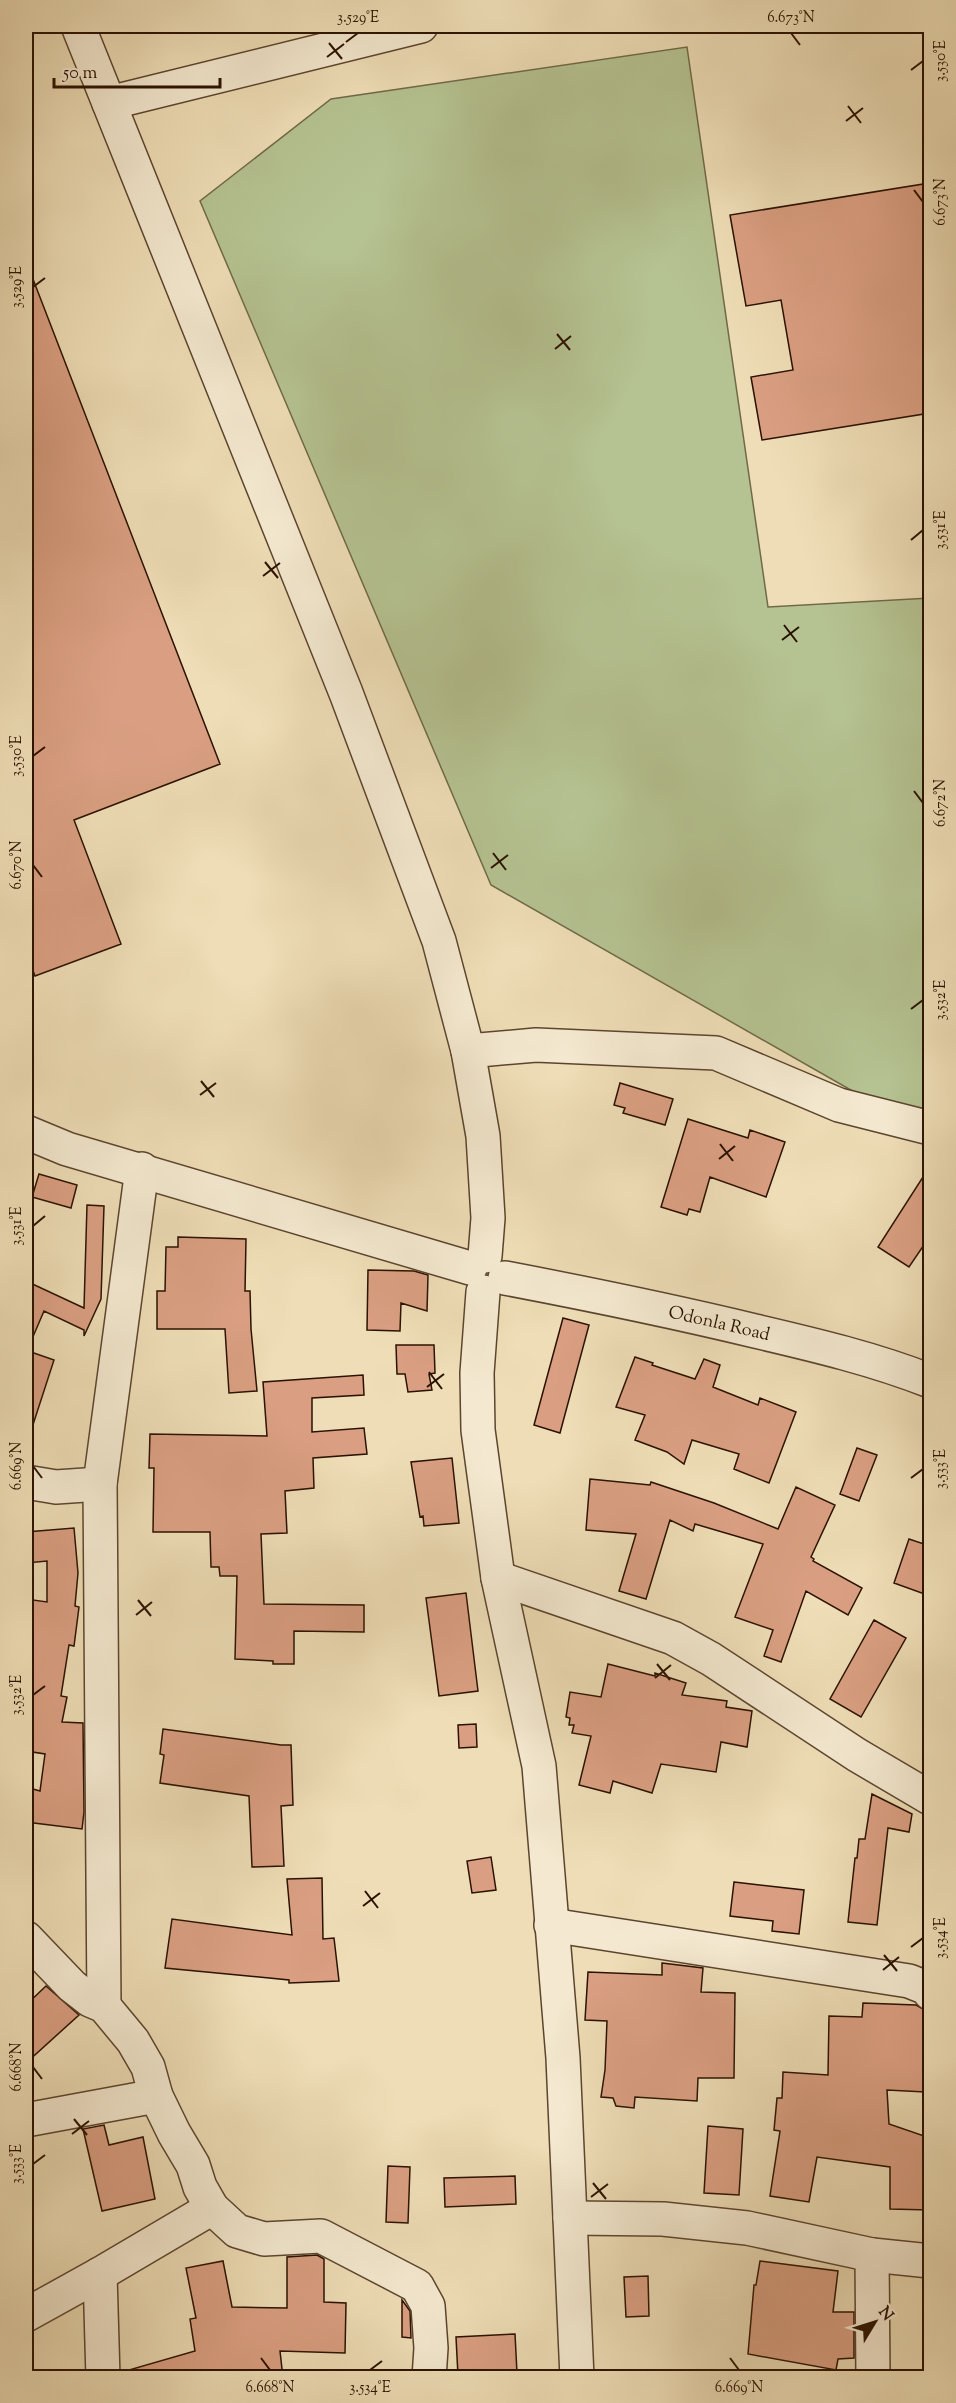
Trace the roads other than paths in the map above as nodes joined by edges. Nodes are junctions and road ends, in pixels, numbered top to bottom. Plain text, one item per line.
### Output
1 (78, 26) edge
2 (421, 26) edge
3 (109, 103) junction
4 (468, 1051) junction
5 (930, 1128) edge
6 (26, 1132) edge
7 (142, 1169) junction
8 (486, 1273) junction
9 (930, 1381) edge
10 (26, 1482) edge
11 (100, 1484) junction
12 (498, 1578) junction
13 (930, 1798) edge
14 (551, 1925) junction
15 (26, 1938) edge
16 (930, 1993) edge
17 (104, 2006) junction
18 (156, 2096) junction
19 (26, 2120) edge
20 (212, 2208) junction
21 (570, 2218) junction
22 (872, 2255) junction
23 (930, 2261) edge
24 (100, 2274) junction
25 (26, 2315) edge
26 (103, 2378) edge
27 (429, 2378) edge
28 (578, 2378) edge
29 (873, 2378) edge

1 - 3 street
2 - 3 street
3 - 4 street
4 - 5 street
4 - 8 street
6 - 7 street, Odonla Road
7 - 8 street, Odonla Road
7 - 11 street
8 - 9 street, Odonla Road
8 - 12 street
10 - 11 street
11 - 17 street
12 - 13 street
12 - 14 street
14 - 16 street
14 - 21 street
15 - 17 street
17 - 18 street
18 - 19 street
18 - 20 street
20 - 24 street
20 - 27 street
21 - 22 street
21 - 28 street
22 - 23 street
22 - 29 street
24 - 25 street
24 - 26 street

